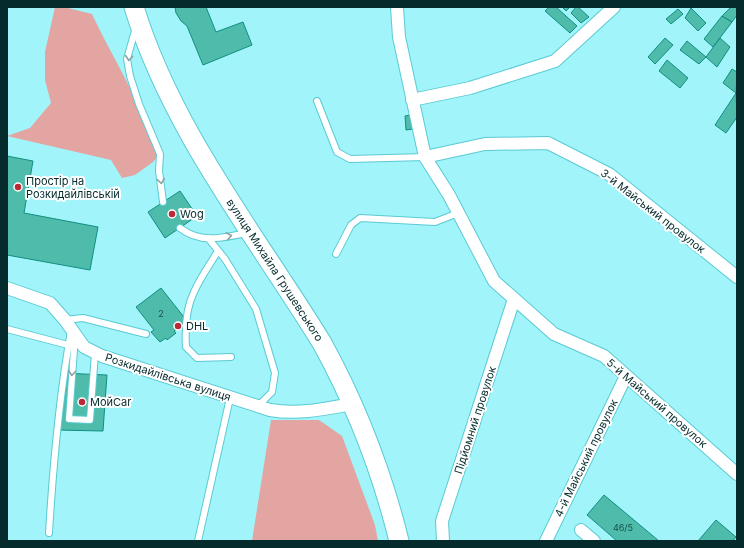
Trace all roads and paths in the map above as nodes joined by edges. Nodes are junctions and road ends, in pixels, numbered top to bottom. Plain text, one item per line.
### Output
1 (397, 7) edge
2 (614, 7) edge
3 (136, 13) edge
4 (412, 100) junction
5 (317, 102) dead end
6 (425, 157) junction
7 (164, 202) dead end
8 (458, 213) junction
9 (180, 228) dead end
10 (250, 232) junction
11 (208, 238) junction
12 (218, 251) junction
13 (336, 254) dead end
14 (737, 277) edge
15 (7, 288) edge
16 (514, 299) junction
17 (70, 328) junction
18 (7, 329) edge
19 (146, 334) dead end
20 (68, 345) junction
21 (95, 353) junction
22 (231, 357) dead end
23 (626, 376) junction
24 (230, 398) junction
25 (352, 404) junction
26 (257, 407) junction
27 (737, 474) edge
28 (581, 530) dead end
29 (49, 533) dead end
30 (198, 541) edge
31 (399, 541) edge
32 (443, 541) edge
33 (546, 541) edge
34 (594, 541) edge

1 - 4 street, 5-й Майський провулок
2 - 4 street
3 -> 7 lane
3 - 10 main road, вулиця Михайла Грушевського
4 - 6 street, 5-й Майський провулок
5 - 6 lane
6 - 8 street, 5-й Майський провулок
6 - 14 street, 3-й Майський провулок
8 - 13 lane
8 - 16 street, 5-й Майський провулок
9 - 11 lane
11 -> 10 lane
10 - 25 main road, вулиця Михайла Грушевського
11 - 12 lane
12 - 22 lane
12 - 26 lane
15 - 17 street, Розкидайлівська вулиця
16 - 23 street, 5-й Майський провулок
16 - 32 street, Підйомний провулок
17 - 19 lane
17 - 20 lane
17 - 21 street, Розкидайлівська вулиця
17 -> 21 lane
18 - 20 lane
20 - 29 lane
21 - 24 street, Розкидайлівська вулиця
23 - 27 street, 5-й Майський провулок
23 - 33 street, 4-й Майський провулок
24 - 26 street, Розкидайлівська вулиця
24 - 30 lane
25 - 26 street, Розкидайлівська вулиця
25 - 31 main road, вулиця Михайла Грушевського
28 - 34 street

